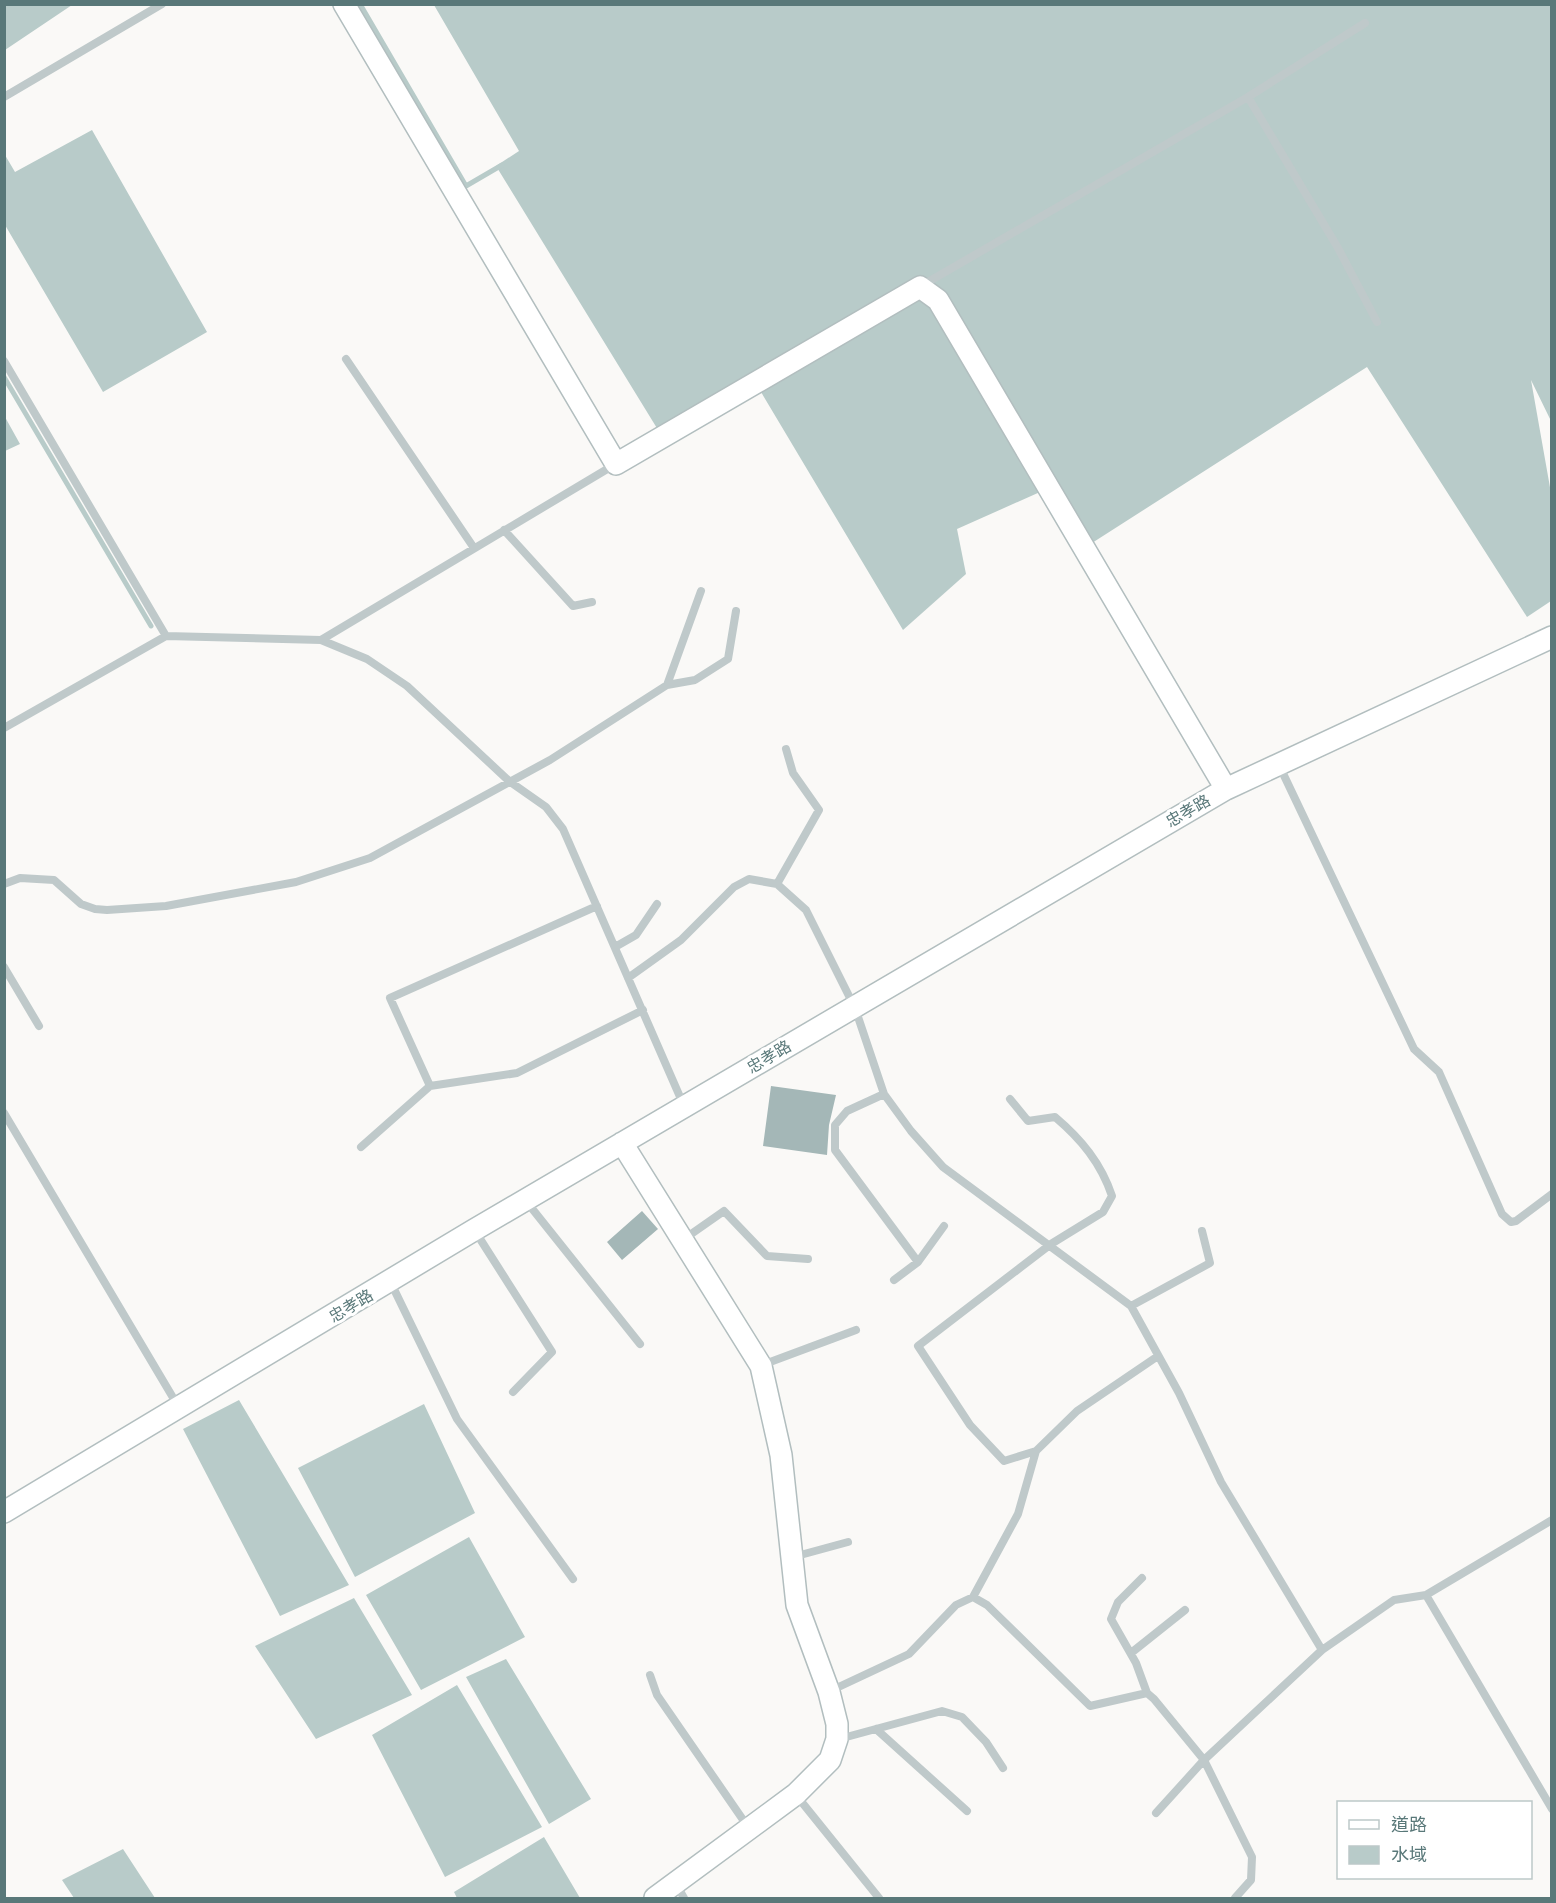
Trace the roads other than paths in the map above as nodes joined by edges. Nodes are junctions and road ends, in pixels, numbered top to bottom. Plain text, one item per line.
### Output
1 (162, 4) edge
2 (344, 4) edge
3 (1365, 22) dead end
4 (4, 97) edge
5 (1248, 97) junction
6 (920, 287) junction
7 (1377, 322) dead end
8 (346, 359) dead end
9 (4, 361) edge
10 (616, 464) junction
11 (504, 531) junction
12 (474, 548) junction
13 (701, 591) dead end
14 (592, 602) dead end
15 (736, 611) dead end
16 (166, 636) junction
17 (1551, 637) edge
18 (321, 640) junction
19 (667, 685) junction
20 (4, 728) edge
21 (786, 749) dead end
22 (1279, 764) junction
23 (509, 781) junction
24 (1226, 789) junction
25 (4, 884) edge
26 (777, 884) junction
27 (657, 904) dead end
28 (597, 906) junction
29 (615, 947) junction
30 (4, 967) edge
31 (628, 978) junction
32 (855, 1008) junction
33 (642, 1010) junction
34 (39, 1026) dead end
35 (430, 1086) junction
36 (884, 1094) junction
37 (1010, 1100) dead end
38 (684, 1107) junction
39 (4, 1113) edge
40 (622, 1143) junction
41 (362, 1147) dead end
42 (1551, 1194) edge
43 (525, 1200) junction
44 (944, 1226) dead end
45 (474, 1230) junction
46 (1202, 1231) dead end
47 (683, 1240) junction
48 (1051, 1244) junction
49 (808, 1259) dead end
50 (918, 1262) junction
51 (894, 1280) dead end
52 (391, 1282) junction
53 (1131, 1306) junction
54 (856, 1330) dead end
55 (640, 1344) dead end
56 (1158, 1356) junction
57 (761, 1366) junction
58 (513, 1392) dead end
59 (179, 1409) junction
60 (1036, 1451) junction
61 (4, 1512) edge
62 (1551, 1520) edge
63 (848, 1542) dead end
64 (792, 1557) junction
65 (1142, 1578) dead end
66 (573, 1579) dead end
67 (1426, 1595) junction
68 (973, 1598) junction
69 (1185, 1610) dead end
70 (1322, 1650) junction
71 (1131, 1653) junction
72 (650, 1675) dead end
73 (829, 1692) junction
74 (1146, 1693) junction
75 (876, 1729) junction
76 (837, 1739) junction
77 (1204, 1760) junction
78 (1003, 1768) dead end
79 (796, 1794) junction
80 (1551, 1809) edge
81 (967, 1811) dead end
82 (1156, 1813) dead end
83 (748, 1827) junction
84 (680, 1891) edge
85 (655, 1899) edge
86 (879, 1899) edge
87 (1235, 1899) edge

1 - 4 lane
2 - 10 street
3 - 5 lane
5 - 6 lane
5 - 7 lane
6 - 10 street
6 - 24 street
8 - 12 lane
9 - 16 lane
10 - 11 lane
11 - 12 lane
11 - 14 lane
12 - 18 lane
13 - 19 lane
15 - 19 lane
16 - 18 lane
16 - 20 lane
17 - 22 street, 忠孝路
18 - 23 lane
19 - 23 lane
21 - 26 lane
22 - 24 street, 忠孝路
22 - 42 lane
23 - 25 lane
23 - 28 lane
24 - 32 street, 忠孝路
26 - 31 lane
26 - 32 lane
27 - 29 lane
28 - 29 lane
28 - 35 lane
29 - 31 lane
30 - 34 lane
31 - 33 lane
32 - 36 lane
32 - 38 street, 忠孝路
33 - 35 lane
33 - 38 lane
35 - 41 lane
36 - 48 lane
36 - 50 lane
37 - 48 lane
38 - 40 street, 忠孝路
39 - 59 lane
40 - 43 street, 忠孝路
40 - 47 street
43 - 45 street, 忠孝路
43 - 55 lane
44 - 50 lane
45 - 52 street, 忠孝路
45 - 58 lane
46 - 53 lane
47 - 49 lane
47 - 57 street
48 - 53 lane
48 - 60 lane
50 - 51 lane
52 - 59 street, 忠孝路
52 - 66 lane
53 - 56 lane
54 - 57 lane
56 - 60 lane
56 - 70 lane
57 - 64 street
59 - 61 street, 忠孝路
60 - 68 lane
62 - 67 lane
63 - 64 lane
64 - 73 street
65 - 71 lane
67 - 70 lane
67 - 80 lane
68 - 73 lane
68 - 74 lane
69 - 71 lane
70 - 77 lane
71 - 74 lane
72 - 83 lane
73 - 76 street
74 - 77 lane
75 - 76 lane
75 - 78 lane
75 - 81 lane
76 - 79 street
77 - 82 lane
77 - 87 lane
79 - 83 street
79 - 86 lane
83 - 84 street
84 - 85 street

